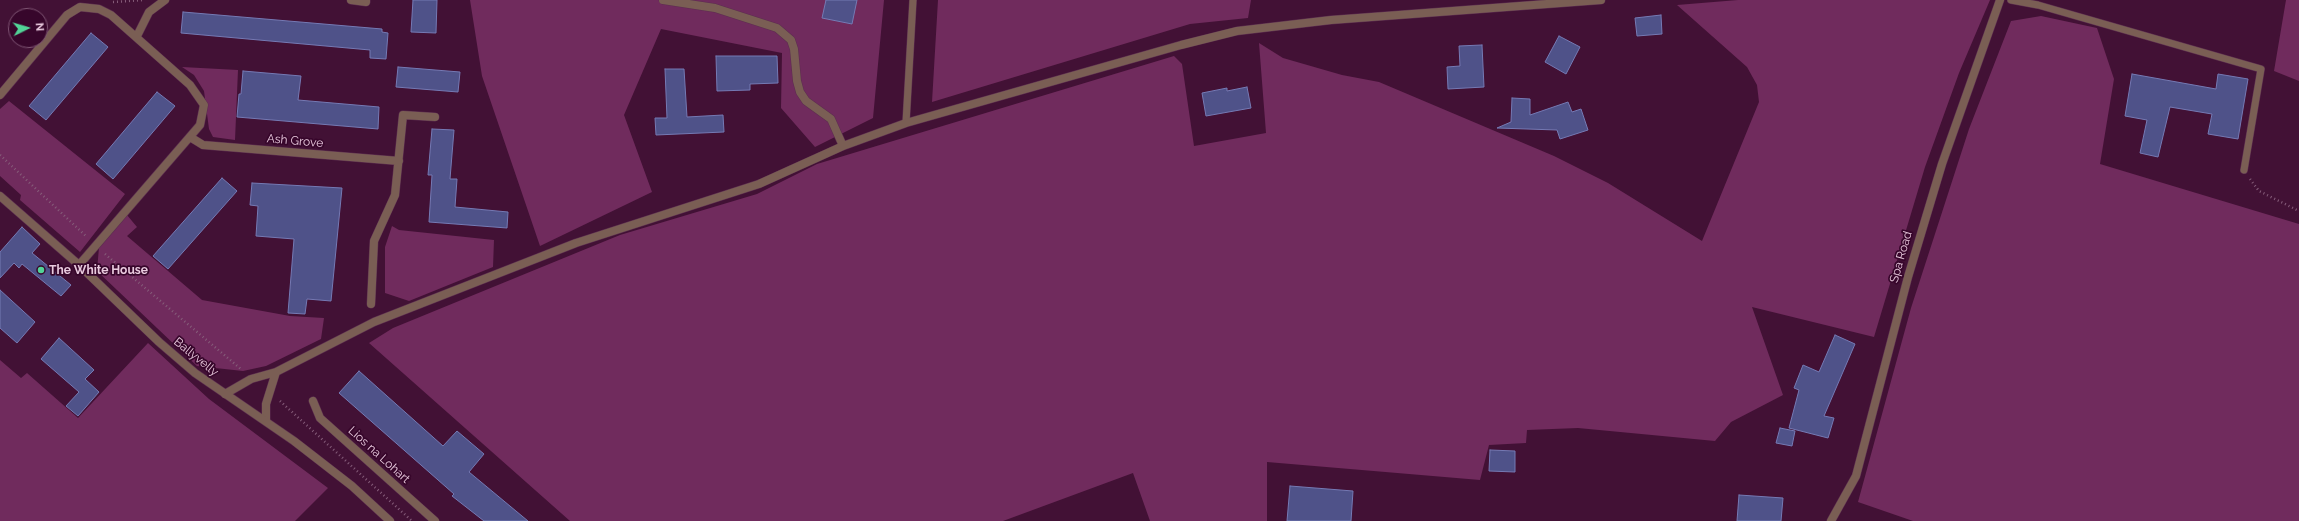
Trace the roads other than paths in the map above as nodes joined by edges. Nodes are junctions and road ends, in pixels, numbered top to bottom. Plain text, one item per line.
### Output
1 (165, 0) edge
2 (351, 0) edge
3 (366, 0) edge
4 (663, 0) edge
5 (913, 0) edge
6 (1601, 0) edge
7 (2000, 0) edge
8 (2011, 0) edge
9 (137, 36) junction
10 (0, 95) edge
11 (435, 117) dead end
12 (906, 123) junction
13 (190, 137) junction
14 (843, 146) junction
15 (399, 161) junction
16 (2244, 170) road end
17 (0, 196) edge
18 (79, 265) junction
19 (371, 304) dead end
20 (276, 372) junction
21 (225, 394) junction
22 (312, 401) dead end
23 (266, 420) junction
24 (390, 521) edge
25 (435, 521) edge
26 (1831, 521) edge

1 - 9 street
2 - 3 street
4 - 14 street
5 - 12 lane
6 - 12 street
7 - 26 street, Spa Road
8 - 16 lane
9 - 10 street
9 - 13 street
11 - 15 street
12 - 14 street
13 - 15 street, Ash Grove
13 - 18 street
14 - 20 street
15 - 19 street
17 - 18 street, Ballyvelly
18 - 21 street, Ballyvelly
20 - 21 street
20 - 23 street
21 - 23 street, Ballyvelly
22 - 25 street, Lios na Lohart
23 - 24 street, Ballyvelly

